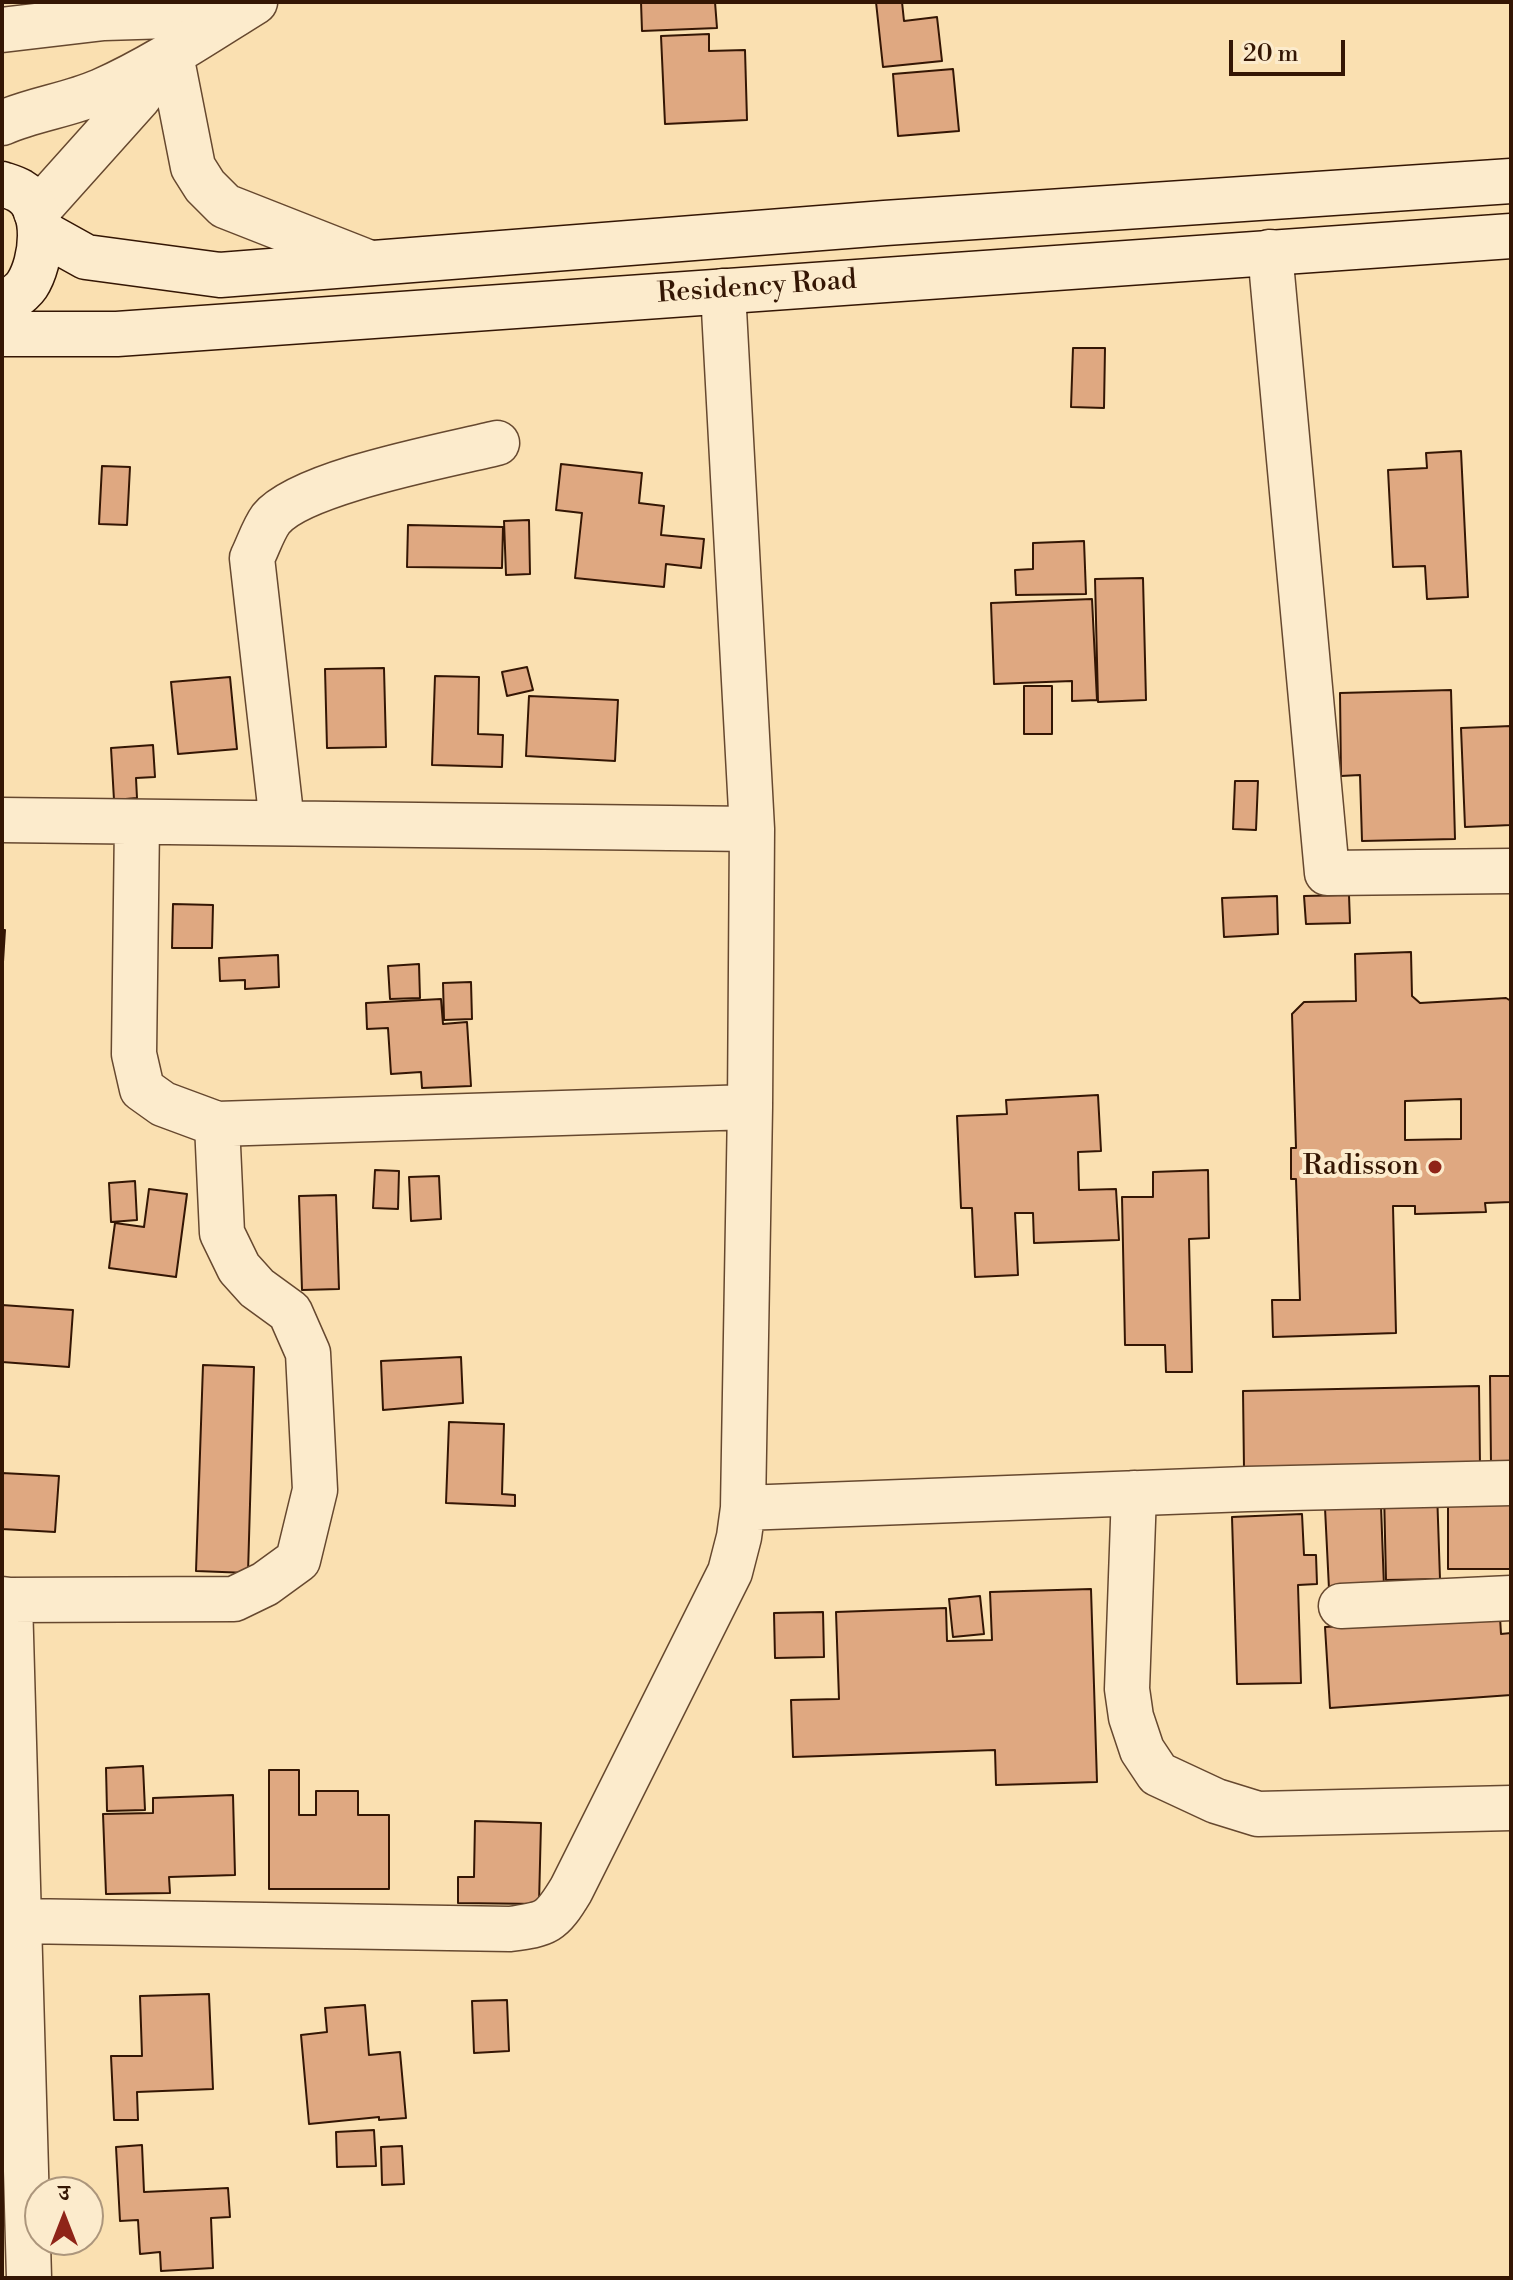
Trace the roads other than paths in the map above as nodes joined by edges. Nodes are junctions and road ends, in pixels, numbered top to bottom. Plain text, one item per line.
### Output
1 (245, 8) edge
2 (2, 30) edge
3 (171, 55) junction
4 (2, 123) edge
5 (1511, 181) edge
6 (2, 184) edge
7 (38, 222) junction
8 (1511, 236) edge
9 (1270, 252) junction
10 (370, 263) junction
11 (723, 291) junction
12 (2, 306) edge
13 (2, 334) edge
14 (497, 443) dead end
15 (2, 820) edge
16 (137, 823) junction
17 (282, 823) junction
18 (752, 829) junction
19 (1511, 871) edge
20 (750, 1107) junction
21 (217, 1124) junction
22 (1511, 1483) edge
23 (1134, 1493) junction
24 (743, 1508) junction
25 (1511, 1598) edge
26 (6, 1599) edge
27 (1341, 1606) dead end
28 (1511, 1808) edge
29 (19, 1921) junction
30 (29, 2278) edge

1 - 2 street
1 - 3 street
3 - 4 street
3 - 7 street
3 - 10 street
5 - 10 street, Residency Road
6 - 7 street, Residency Road
7 - 10 street, Residency Road
7 - 12 street
8 - 9 street, Residency Road
9 - 11 street, Residency Road
9 - 19 street
11 - 13 street, Residency Road
11 - 18 street
14 - 17 street
15 - 16 street
16 - 17 street
16 - 21 street
17 - 18 street
18 - 20 street
20 - 21 street
20 - 24 street
21 - 26 street
22 - 23 street
23 - 24 street
23 - 28 street
24 - 29 street
25 - 27 street
26 - 29 street
29 - 30 street

